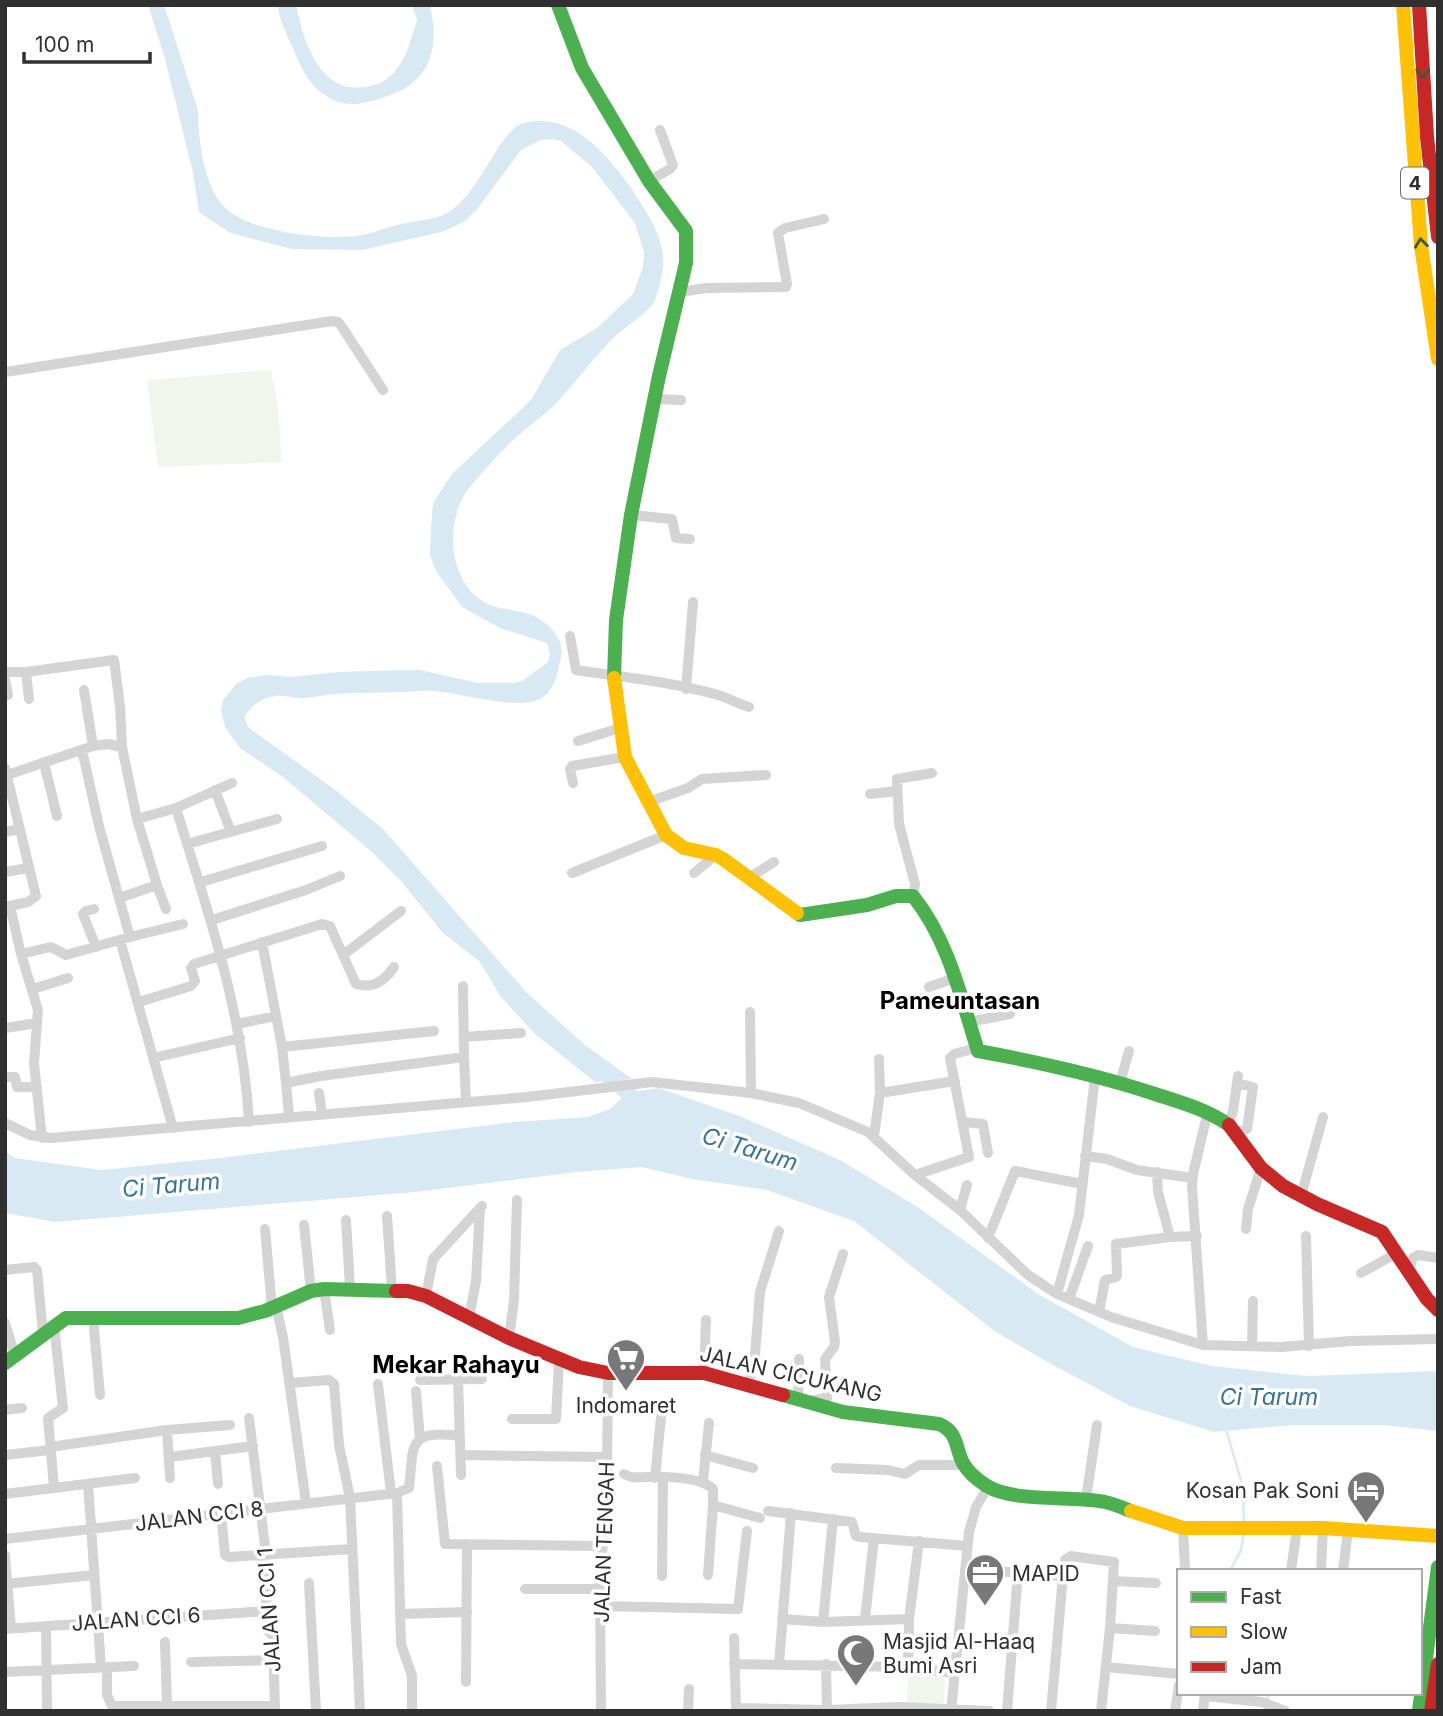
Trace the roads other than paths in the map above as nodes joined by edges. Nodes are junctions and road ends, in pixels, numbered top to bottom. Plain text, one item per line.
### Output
1 (558, 5) edge
2 (1402, 5) edge
3 (1419, 5) edge
4 (660, 130) dead end
5 (649, 181) junction
6 (824, 219) dead end
7 (1438, 237) edge
8 (680, 292) junction
9 (1438, 359) edge
10 (5, 372) edge
11 (383, 390) dead end
12 (654, 398) junction
13 (681, 400) dead end
14 (631, 515) junction
15 (690, 539) dead end
16 (693, 602) dead end
17 (570, 636) dead end
18 (5, 672) edge
19 (26, 672) junction
20 (614, 674) junction
21 (5, 678) edge
22 (686, 689) junction
23 (84, 690) dead end
24 (8, 695) dead end
25 (29, 699) dead end
26 (749, 707) dead end
27 (620, 728) junction
28 (578, 741) dead end
29 (93, 746) junction
30 (122, 747) junction
31 (82, 750) junction
32 (625, 757) junction
33 (44, 763) junction
34 (6, 771) edge
35 (932, 774) dead end
36 (765, 775) dead end
37 (232, 783) dead end
38 (573, 783) dead end
39 (215, 790) junction
40 (897, 791) junction
41 (870, 793) dead end
42 (648, 802) junction
43 (176, 808) junction
44 (57, 816) dead end
45 (137, 819) junction
46 (277, 819) dead end
47 (20, 829) junction
48 (5, 832) edge
49 (231, 832) junction
50 (666, 835) junction
51 (187, 844) junction
52 (322, 846) dead end
53 (716, 855) junction
54 (774, 862) dead end
55 (28, 868) junction
56 (5, 872) edge
57 (572, 873) dead end
58 (694, 873) dead end
59 (340, 876) dead end
60 (749, 878) junction
61 (201, 881) junction
62 (157, 884) junction
63 (913, 896) junction
64 (119, 898) junction
65 (7, 906) edge
66 (94, 909) dead end
67 (166, 909) dead end
68 (401, 911) dead end
69 (212, 920) junction
70 (183, 924) dead end
71 (125, 939) junction
72 (262, 942) junction
73 (96, 947) junction
74 (21, 954) junction
75 (220, 955) junction
76 (343, 955) junction
77 (394, 967) dead end
78 (68, 978) dead end
79 (955, 978) junction
80 (463, 986) dead end
81 (929, 987) dead end
82 (33, 989) junction
83 (139, 1002) junction
84 (750, 1012) dead end
85 (1010, 1014) dead end
86 (276, 1016) junction
87 (969, 1022) junction
88 (37, 1023) junction
89 (237, 1024) junction
90 (5, 1027) edge
91 (434, 1031) dead end
92 (521, 1034) dead end
93 (464, 1037) junction
94 (240, 1038) junction
95 (362, 1039) junction
96 (282, 1047) junction
97 (976, 1048) junction
98 (363, 1051) dead end
99 (1129, 1051) dead end
100 (464, 1057) junction
101 (153, 1058) junction
102 (878, 1059) dead end
103 (5, 1077) edge
104 (1095, 1077) junction
105 (955, 1081) junction
106 (286, 1083) junction
107 (1120, 1083) junction
108 (37, 1087) junction
109 (319, 1093) dead end
110 (751, 1093) junction
111 (880, 1093) junction
112 (466, 1102) junction
113 (1208, 1111) junction
114 (322, 1114) junction
115 (289, 1116) junction
116 (1323, 1116) dead end
117 (249, 1122) junction
118 (964, 1122) junction
119 (5, 1123) edge
120 (173, 1128) junction
121 (1233, 1128) junction
122 (874, 1136) junction
123 (42, 1138) junction
124 (988, 1153) dead end
125 (1085, 1156) junction
126 (1261, 1168) junction
127 (1157, 1172) junction
128 (915, 1175) junction
129 (1193, 1178) junction
130 (1082, 1184) junction
131 (967, 1185) dead end
132 (1301, 1196) junction
133 (517, 1200) dead end
134 (960, 1210) junction
135 (387, 1216) dead end
136 (346, 1220) dead end
137 (303, 1225) dead end
138 (265, 1229) dead end
139 (1246, 1229) dead end
140 (779, 1231) dead end
141 (1197, 1236) junction
142 (1306, 1236) dead end
143 (1170, 1237) junction
144 (988, 1238) junction
145 (1088, 1246) dead end
146 (1397, 1253) junction
147 (844, 1254) dead end
148 (1438, 1258) edge
149 (5, 1270) edge
150 (1409, 1270) junction
151 (1360, 1273) dead end
152 (350, 1288) junction
153 (392, 1289) junction
154 (317, 1290) junction
155 (1057, 1294) junction
156 (426, 1296) junction
157 (1069, 1299) junction
158 (1253, 1301) dead end
159 (274, 1307) junction
160 (1438, 1310) edge
161 (1099, 1312) junction
162 (93, 1318) junction
163 (469, 1318) junction
164 (706, 1320) dead end
165 (5, 1323) edge
166 (49, 1330) junction
167 (330, 1330) dead end
168 (509, 1338) junction
169 (1438, 1339) edge
170 (1203, 1345) junction
171 (1252, 1346) junction
172 (1309, 1346) junction
173 (10, 1359) edge
174 (799, 1359) dead end
175 (558, 1360) junction
176 (608, 1373) junction
177 (704, 1373) junction
178 (458, 1379) junction
179 (482, 1379) dead end
180 (419, 1380) dead end
181 (289, 1383) junction
182 (378, 1384) dead end
183 (749, 1384) junction
184 (416, 1391) dead end
185 (100, 1395) dead end
186 (804, 1402) junction
187 (22, 1408) dead end
188 (5, 1410) edge
189 (661, 1417) dead end
190 (249, 1418) dead end
191 (512, 1419) dead end
192 (709, 1423) dead end
193 (230, 1425) dead end
194 (1097, 1425) dead end
195 (167, 1430) junction
196 (459, 1436) junction
197 (420, 1439) junction
198 (253, 1446) junction
199 (50, 1448) junction
200 (215, 1451) junction
201 (5, 1455) edge
202 (461, 1455) junction
203 (705, 1455) junction
204 (170, 1457) junction
205 (607, 1457) junction
206 (964, 1465) junction
207 (437, 1466) dead end
208 (753, 1468) dead end
209 (836, 1468) dead end
210 (607, 1472) junction
211 (461, 1475) dead end
212 (654, 1477) junction
213 (135, 1478) dead end
214 (170, 1478) dead end
215 (703, 1481) junction
216 (88, 1484) junction
217 (218, 1484) dead end
218 (988, 1487) junction
219 (54, 1488) junction
220 (394, 1493) junction
221 (5, 1494) edge
222 (350, 1498) junction
223 (1086, 1499) junction
224 (306, 1503) junction
225 (713, 1505) junction
226 (261, 1509) junction
227 (221, 1513) junction
228 (791, 1513) junction
229 (833, 1518) junction
230 (1183, 1528) junction
231 (1297, 1528) junction
232 (1323, 1528) junction
233 (92, 1530) junction
234 (1348, 1530) junction
235 (747, 1531) dead end
236 (1438, 1536) edge
237 (874, 1538) junction
238 (5, 1539) edge
239 (919, 1541) junction
240 (467, 1544) junction
241 (601, 1546) junction
242 (967, 1546) junction
243 (352, 1549) junction
244 (266, 1554) junction
245 (5, 1555) edge
246 (1438, 1567) edge
247 (965, 1569) junction
248 (1185, 1569) edge
249 (1291, 1569) edge
250 (1321, 1569) edge
251 (1343, 1569) edge
252 (1018, 1572) junction
253 (94, 1575) junction
254 (708, 1575) dead end
255 (662, 1576) dead end
256 (1063, 1576) junction
257 (1112, 1581) junction
258 (309, 1583) dead end
259 (1156, 1583) dead end
260 (7, 1584) edge
261 (525, 1588) dead end
262 (600, 1589) junction
263 (600, 1606) junction
264 (267, 1611) junction
265 (467, 1612) junction
266 (400, 1614) junction
267 (782, 1619) junction
268 (865, 1619) junction
269 (909, 1619) junction
270 (97, 1621) junction
271 (823, 1622) junction
272 (46, 1626) junction
273 (8, 1628) edge
274 (1110, 1628) junction
275 (1155, 1630) dead end
276 (734, 1638) dead end
277 (165, 1642) dead end
278 (274, 1660) junction
279 (191, 1662) dead end
280 (734, 1664) junction
281 (779, 1664) junction
282 (826, 1664) junction
283 (1438, 1664) edge
284 (134, 1666) dead end
285 (104, 1667) junction
286 (908, 1667) junction
287 (1106, 1667) junction
288 (46, 1671) junction
289 (5, 1672) edge
290 (955, 1673) junction
291 (1177, 1674) edge
292 (466, 1682) dead end
293 (1422, 1688) edge
294 (689, 1689) dead end
295 (1205, 1695) edge
296 (161, 1707) edge
297 (221, 1708) edge
298 (275, 1708) edge
299 (898, 1709) edge
300 (951, 1709) edge
301 (788, 1710) edge
302 (827, 1710) edge
303 (47, 1711) edge
304 (316, 1711) edge
305 (360, 1711) edge
306 (412, 1711) edge
307 (601, 1711) edge
308 (688, 1711) edge
309 (989, 1711) edge
310 (1007, 1711) edge
311 (1051, 1711) edge
312 (1101, 1711) edge
313 (1203, 1711) edge
314 (1285, 1711) edge
315 (1431, 1711) edge

1 - 5 main road
9 -> 2 main road, 4
3 -> 7 main road, 4
4 - 5 street
5 - 8 main road
6 - 8 street
8 - 12 main road
10 - 11 street
12 - 13 street
12 - 14 main road
14 - 15 street
14 - 20 main road
16 - 22 street
17 - 20 street
18 - 19 street
19 - 25 street
19 - 30 street
20 - 22 street
20 - 27 main road
21 - 24 street
22 - 26 street
23 - 29 street
27 - 28 street
27 - 32 main road
29 - 30 street
29 - 31 street
30 - 45 street
31 - 33 street
31 - 64 street
32 - 38 street
32 - 42 main road
33 - 34 street
33 - 44 street
34 - 47 street
35 - 40 street
36 - 42 street
37 - 39 street
39 - 43 street
39 - 49 street
40 - 41 street
40 - 63 street
42 - 50 main road
43 - 45 street
43 - 51 street
45 - 62 street
46 - 49 street
47 - 48 street
47 - 55 street
49 - 51 street
50 - 53 main road
50 - 57 street
51 - 61 street
52 - 61 street
53 - 58 street
53 - 60 main road
54 - 60 street
55 - 56 street
55 - 65 street
59 - 69 street
60 - 63 main road
61 - 69 street
62 - 64 street
62 - 67 street
63 - 79 main road
64 - 71 street
65 - 74 street
66 - 73 street
68 - 76 street
69 - 75 street
70 - 71 street
71 - 73 street
71 - 83 street
72 - 75 street
72 - 76 street
72 - 86 street
73 - 74 street
74 - 82 street
75 - 83 street
75 - 89 street
76 - 77 street
78 - 82 street
79 - 81 street
79 - 87 main road
80 - 93 street
82 - 88 street
83 - 101 street
84 - 110 street
85 - 87 street
86 - 89 street
86 - 96 street
87 - 97 main road
88 - 90 street
88 - 108 street
89 - 94 street
91 - 95 street
92 - 93 street
93 - 100 street
94 - 101 street
94 - 117 street
95 - 96 street
95 - 98 street
96 - 106 street
97 - 104 main road
97 - 105 street
99 - 107 street
100 - 106 street
100 - 112 street
101 - 120 street
102 - 111 street
103 - 108 street
104 - 107 main road
104 - 125 street
105 - 111 street
105 - 118 street
106 - 115 street
107 - 113 main road
108 - 123 street
109 - 114 street
110 - 112 street
110 - 122 street
111 - 122 street
112 - 114 street
113 - 121 main road
113 - 129 street
114 - 115 street
115 - 117 street
116 - 132 street
117 - 120 street
118 - 124 street
118 - 128 street
119 - 123 street
120 - 123 street
121 - 121 street
121 - 126 main road
122 - 128 street
125 - 127 street
125 - 130 street
126 - 132 main road
126 - 139 street
127 - 129 street
127 - 143 street
128 - 134 street
129 - 141 street
130 - 144 street
130 - 155 street
131 - 134 street
132 - 146 main road
133 - 168 street
134 - 144 street
135 - 153 street
136 - 152 street
137 - 154 street
138 - 159 street
140 - 183 street
141 - 143 street
141 - 170 street
142 - 172 street
143 - 161 street
144 - 155 street
145 - 157 street
146 - 150 main road
146 - 151 street
147 - 186 street
148 - 150 street
149 - 166 street
150 - 160 main road
152 - 153 main road, JALAN CICUKANG
152 - 154 main road, JALAN CICUKANG
153 - 156 main road, JALAN CICUKANG
154 - 159 main road, JALAN CICUKANG
154 - 167 street
155 - 157 street
156 - 163 main road, JALAN CICUKANG
156 - 163 street
157 - 161 street
158 - 171 street
159 - 162 main road, JALAN CICUKANG
159 - 181 street
161 - 170 street
162 - 166 main road, JALAN CICUKANG
162 - 185 street
163 - 168 main road, JALAN CICUKANG
164 - 177 street
165 - 173 street
166 - 173 main road, JALAN CICUKANG
166 - 199 street
168 - 175 main road, JALAN CICUKANG
169 - 172 street
170 - 171 street
171 - 172 street
174 - 186 street
175 - 176 main road, JALAN CICUKANG
175 - 191 street
176 - 177 main road, JALAN CICUKANG
176 - 205 street, JALAN TENGAH
177 - 183 main road, JALAN CICUKANG
178 - 179 street
178 - 180 street
178 - 196 street
181 - 222 street
181 - 224 street
182 - 220 street
183 - 186 main road, JALAN CICUKANG
184 - 197 street
186 - 206 main road, JALAN CICUKANG
187 - 188 street
189 - 212 street
190 - 198 street, JALAN CCI 1
192 - 203 street
193 - 195 street
194 - 223 street
195 - 199 street
195 - 204 street
196 - 197 street
196 - 202 street
197 - 220 street
198 - 200 street
198 - 226 street, JALAN CCI 1
199 - 201 street
199 - 219 street
200 - 204 street
200 - 217 street
202 - 205 street
202 - 211 street
203 - 208 street
203 - 215 street
204 - 214 street
205 - 210 street, JALAN TENGAH
206 - 209 street
206 - 218 main road, JALAN CICUKANG
207 - 240 street
210 - 212 street
210 - 241 street, JALAN TENGAH
212 - 215 street
212 - 255 street
213 - 216 street
215 - 225 street
216 - 219 street
216 - 233 street
218 - 223 main road, JALAN CICUKANG
218 - 242 street
219 - 221 street
220 - 222 street, JALAN CCI 8
220 - 266 street
222 - 224 street, JALAN CCI 8
222 - 243 street
223 - 230 main road, JALAN CICUKANG
224 - 226 street, JALAN CCI 8
225 - 228 street
225 - 254 street
226 - 227 street, JALAN CCI 8
226 - 244 street, JALAN CCI 1
227 - 233 street, JALAN CCI 8
227 - 244 street
228 - 229 street
228 - 267 street
229 - 237 street
229 - 271 street
230 - 231 main road, JALAN CICUKANG
230 - 248 street
231 - 232 main road, JALAN CICUKANG
231 - 249 street
232 - 234 main road, JALAN CICUKANG
232 - 250 street
233 - 238 street, JALAN CCI 8
233 - 253 street
234 - 236 main road, JALAN CICUKANG
234 - 251 street
235 - 263 street
237 - 239 street
237 - 268 street
239 - 242 street
239 - 269 street
240 - 241 street
240 - 265 street
241 - 262 street, JALAN TENGAH
242 - 247 street
243 - 244 street
243 - 305 street
244 - 264 street, JALAN CCI 1
245 - 260 street
246 - 293 main road
247 - 252 street
247 - 290 street
252 - 256 street
252 - 310 street
253 - 260 street
253 - 270 street
256 - 257 street
256 - 311 street
257 - 259 street
257 - 274 street
258 - 304 street
260 - 273 street
261 - 262 street
262 - 263 street, JALAN TENGAH
263 - 307 street, JALAN TENGAH
264 - 270 street, JALAN CCI 6
264 - 278 street, JALAN CCI 1
265 - 266 street
265 - 292 street
266 - 306 street
267 - 271 street
267 - 281 street
268 - 269 street
268 - 271 street
269 - 286 street
270 - 272 street, JALAN CCI 6
270 - 285 street
272 - 273 street, JALAN CCI 6
272 - 288 street
274 - 275 street
274 - 287 street
276 - 280 street
277 - 296 street
278 - 279 street
278 - 298 street, JALAN CCI 1
280 - 281 street
280 - 301 street
281 - 282 street
282 - 286 street
282 - 302 street
283 - 315 main road
284 - 285 street
285 - 288 street
285 - 296 street
286 - 290 street
287 - 291 street
287 - 312 street
288 - 289 street
288 - 303 street
290 - 300 street
294 - 308 street
295 - 313 street
295 - 314 street
296 - 297 street
297 - 298 street
299 - 300 street
299 - 302 street
300 - 309 street
301 - 302 street

